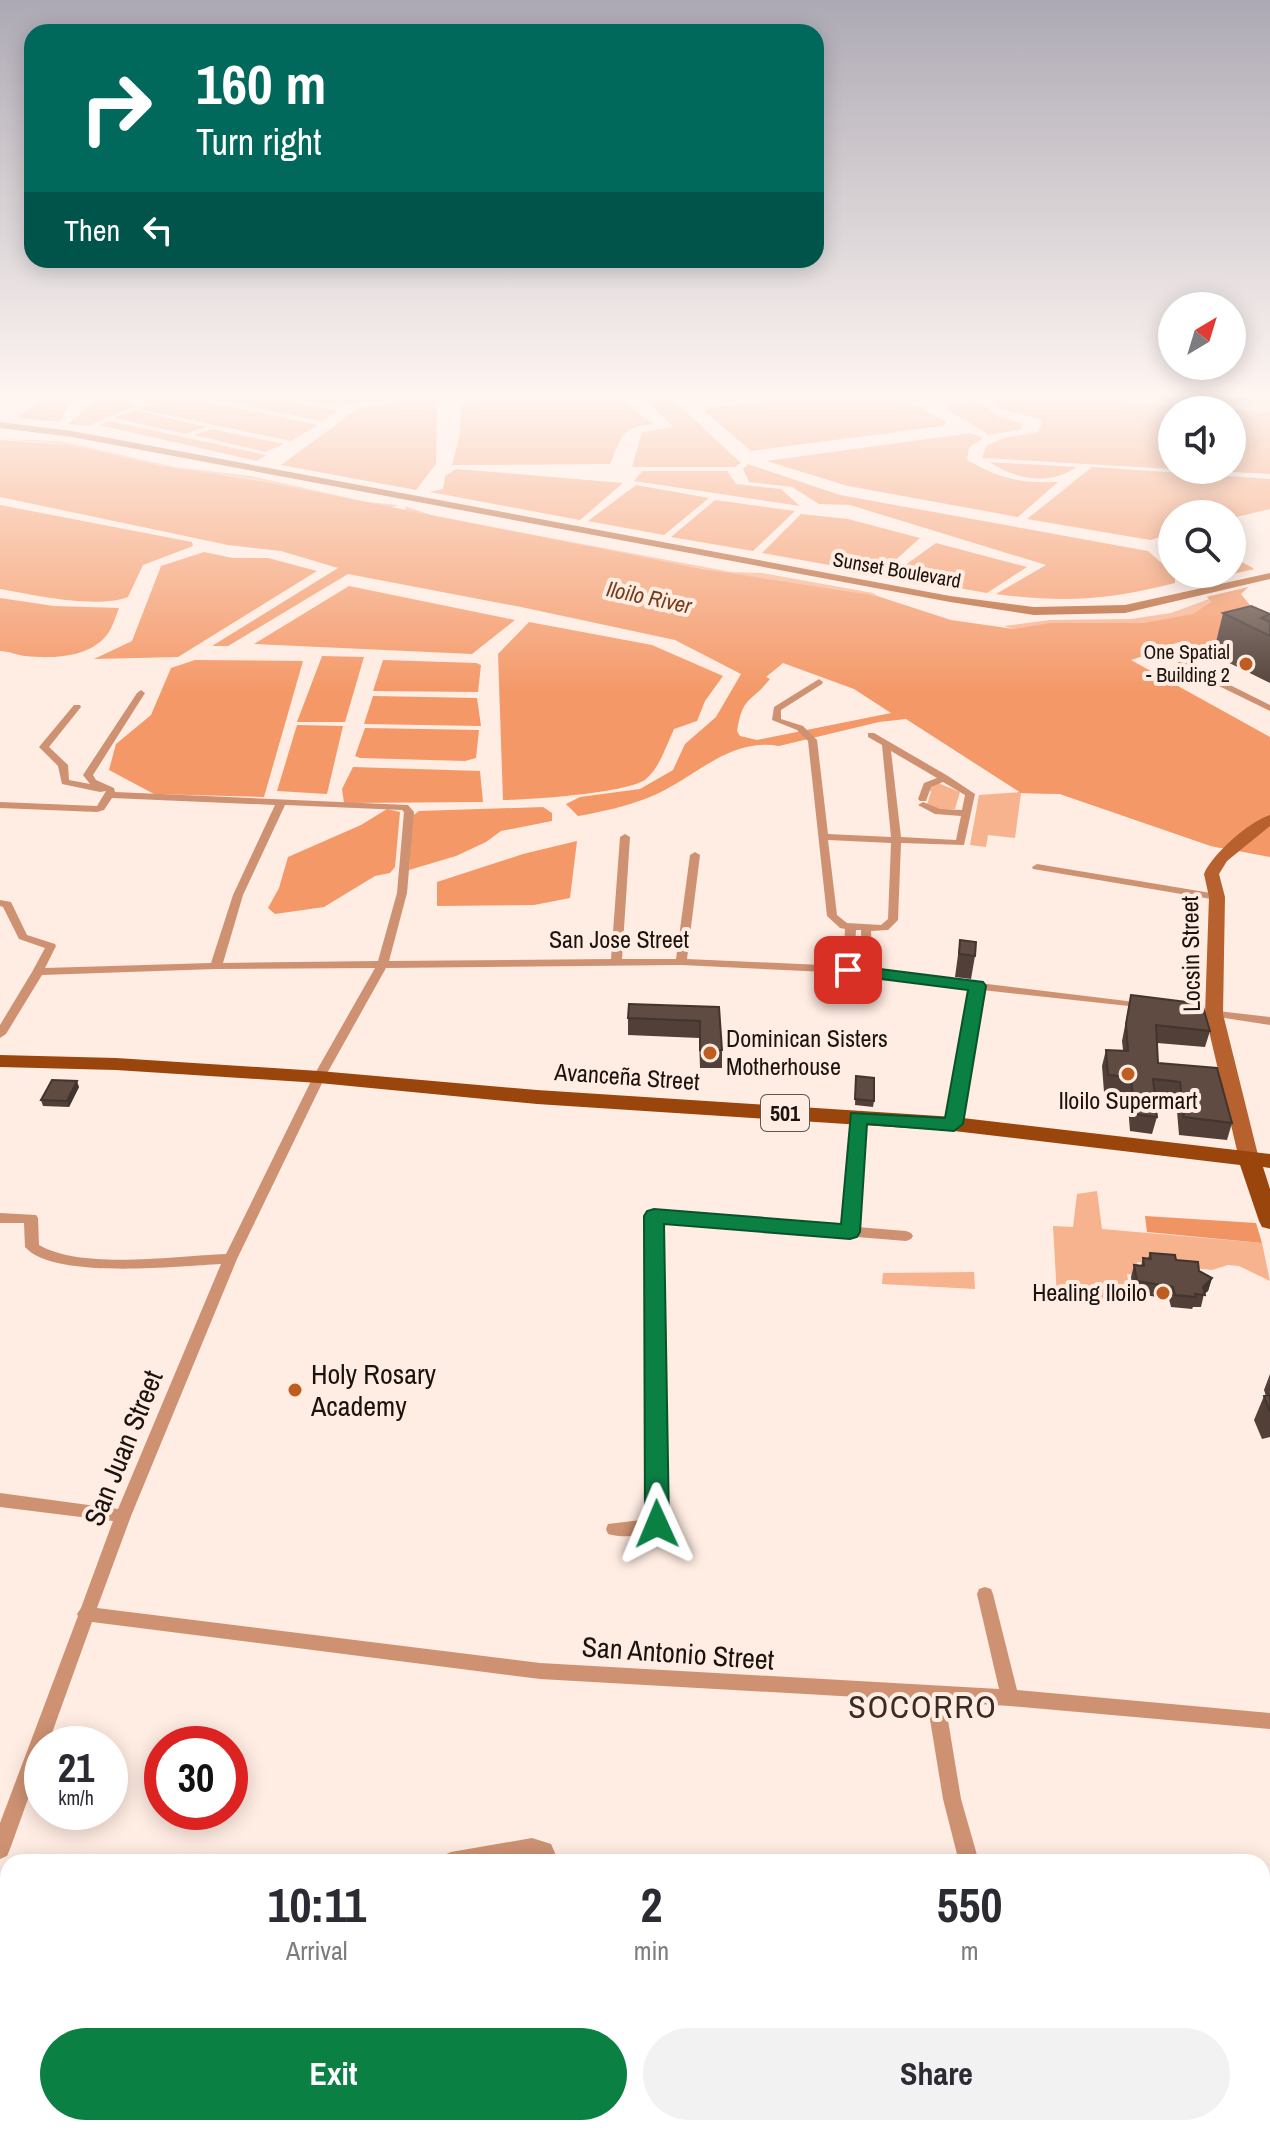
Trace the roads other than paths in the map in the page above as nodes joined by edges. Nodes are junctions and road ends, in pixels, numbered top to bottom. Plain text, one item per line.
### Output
1 (403, 495) edge
2 (1267, 574) edge
3 (1195, 659) dead end
4 (819, 682) dead end
5 (141, 693) dead end
6 (77, 707) dead end
7 (1270, 708) edge
8 (871, 735) dead end
9 (886, 746) junction
10 (945, 778) junction
11 (110, 793) junction
12 (281, 803) junction
13 (0, 805) edge
14 (966, 813) junction
15 (1270, 819) edge
16 (625, 837) dead end
17 (824, 837) junction
18 (896, 841) junction
19 (695, 855) dead end
20 (1037, 867) dead end
21 (1217, 897) junction
22 (0, 903) edge
23 (851, 927) junction
24 (866, 928) junction
25 (616, 962) junction
26 (681, 962) junction
27 (382, 965) junction
28 (216, 966) junction
29 (848, 970) junction
30 (38, 972) junction
31 (868, 973) junction
32 (977, 986) junction
33 (1151, 1006) edge
34 (1206, 1013) junction
35 (1270, 1021) edge
36 (0, 1034) edge
37 (0, 1061) edge
38 (319, 1077) junction
39 (858, 1118) junction
40 (954, 1124) junction
41 (1260, 1160) edge
42 (0, 1218) edge
43 (1270, 1221) edge
44 (850, 1232) junction
45 (906, 1236) dead end
46 (230, 1259) junction
47 (0, 1500) edge
48 (123, 1516) junction
49 (614, 1529) dead end
50 (985, 1594) dead end
51 (85, 1614) junction
52 (935, 1696) junction
53 (1010, 1698) junction
54 (1270, 1721) edge
55 (0, 1849) edge
56 (497, 1854) edge
57 (545, 1854) edge
58 (967, 1854) edge

1 - 2 main road, Sunset Boulevard
3 - 7 street
4 - 17 street
5 - 11 street
6 - 11 street
8 - 9 street
9 - 10 street
9 - 18 street
10 - 14 street
10 - 14 street
11 - 12 street
11 - 13 street
12 - 27 street, San Juan Street
12 - 28 street
14 - 18 street
15 - 21 main road, Locsin Street
16 - 25 street
17 - 18 street
17 - 23 street
18 - 24 street
19 - 26 street
20 - 21 street
21 - 34 main road, Locsin Street
22 - 30 street
23 - 24 street
23 - 29 street
24 - 31 street
25 - 26 street, San Jose Street
25 - 27 street, San Jose Street
26 - 29 street, San Jose Street
27 - 28 street, San Jose Street
27 - 38 street, San Juan Street
28 - 30 street, San Jose Street
29 - 31 street, San Jose Street
30 - 36 street
31 - 32 street, San Jose Street
32 - 33 street, San Jose Street
32 - 40 street
34 - 35 street
34 - 41 main road, Locsin Street
37 - 38 main road, Avanceña Street / 501
38 - 39 main road, Avanceña Street / 501
38 - 46 street, San Juan Street
39 - 40 main road, Avanceña Street / 501
39 - 44 street
40 - 41 main road, Avanceña Street / 501
41 - 43 main road
42 - 46 street
44 - 45 street
44 - 49 street
46 - 48 street, San Juan Street
47 - 48 street
48 - 51 street, San Juan Street
50 - 53 street
51 - 52 street, San Antonio Street
51 - 55 street, San Juan Street
52 - 53 street, San Antonio Street
52 - 58 street
53 - 54 street, San Antonio Street
56 - 57 street

